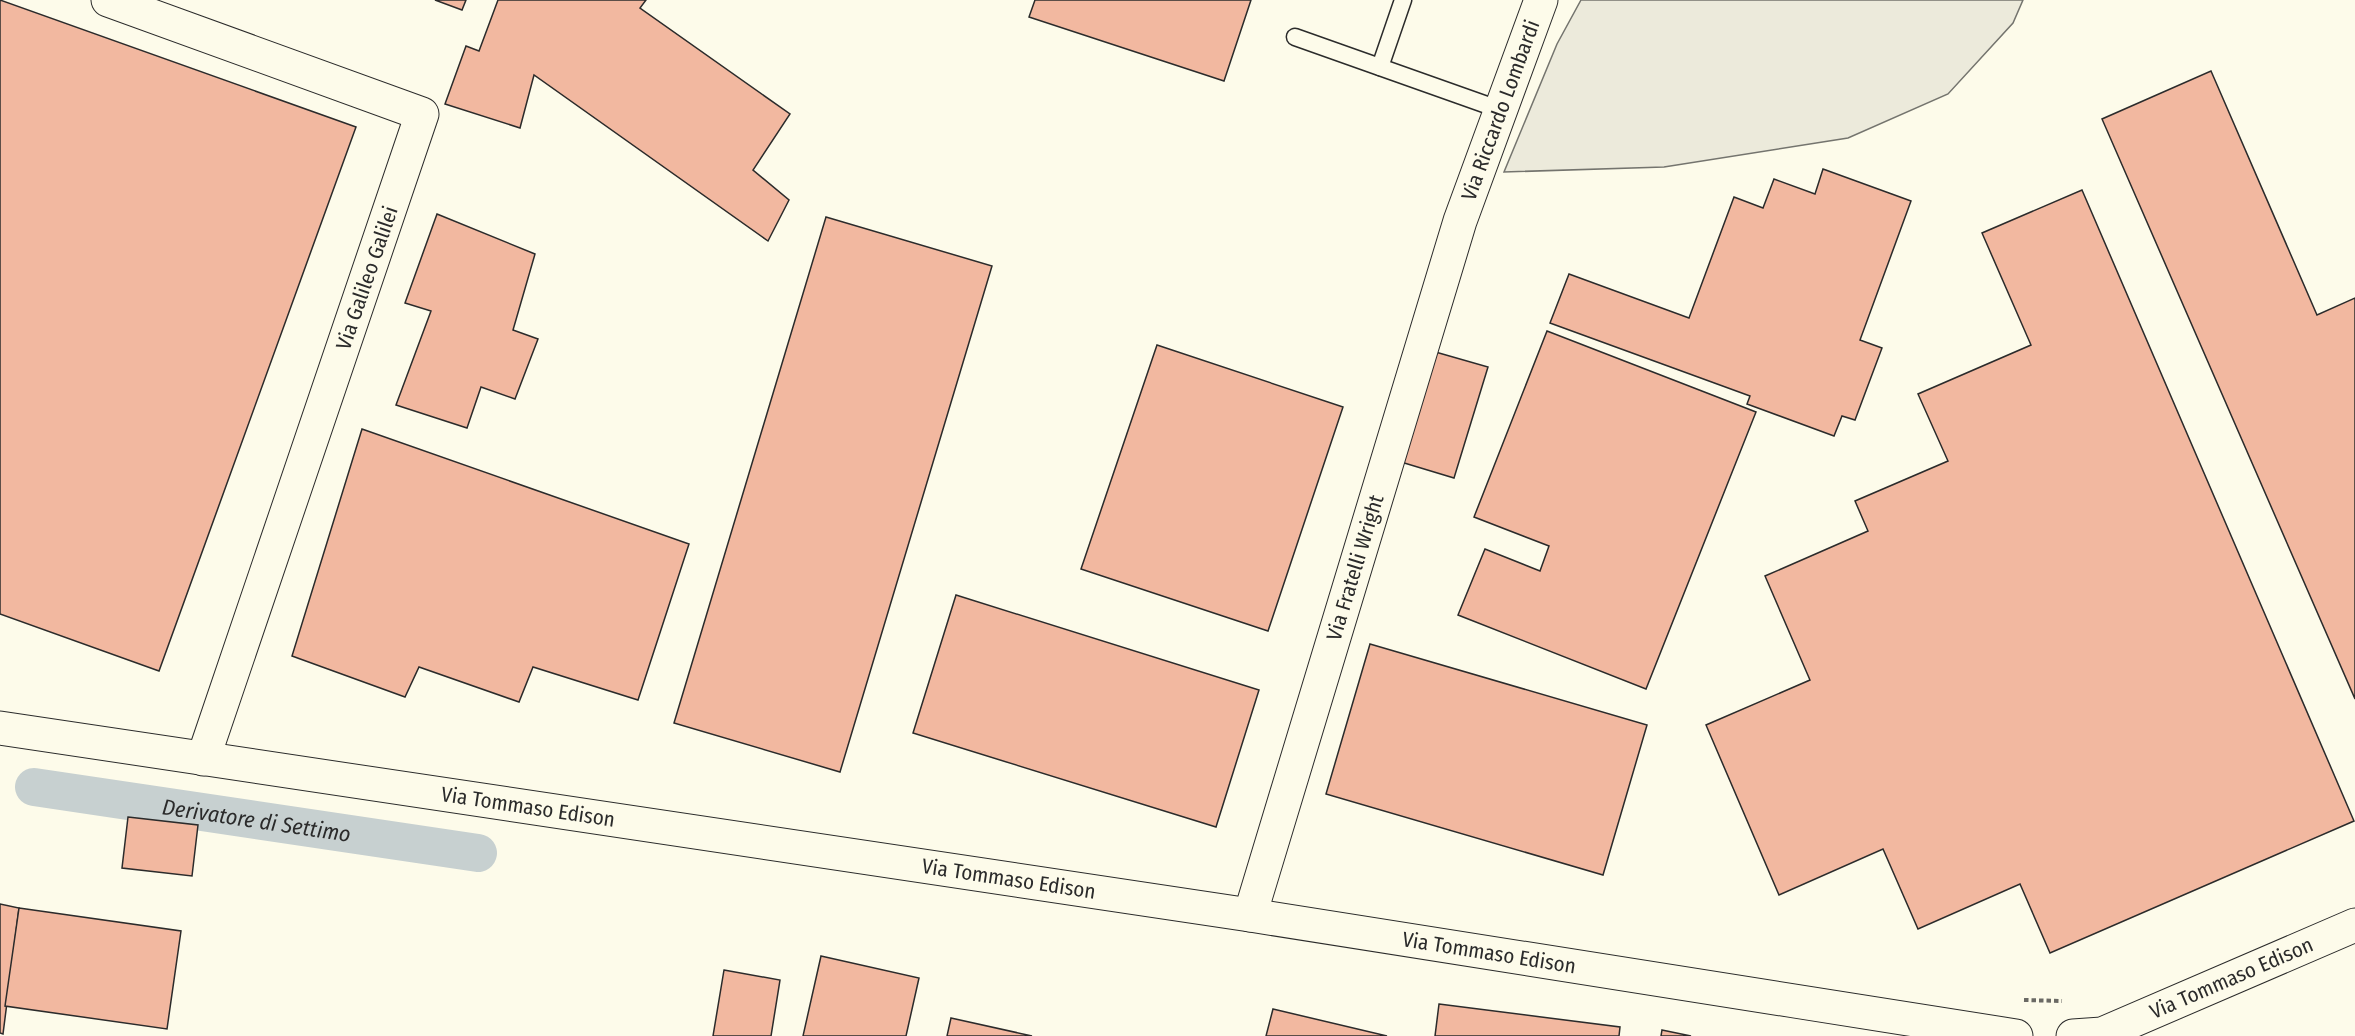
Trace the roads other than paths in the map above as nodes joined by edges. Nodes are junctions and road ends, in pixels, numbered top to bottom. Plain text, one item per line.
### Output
1 (108, 0) edge
2 (1403, 0) edge
3 (1541, 0) edge
4 (1295, 37) dead end
5 (1380, 67) junction
6 (1501, 110) junction
7 (1460, 221) joint
8 (0, 728) edge
9 (203, 759) junction
10 (1250, 915) junction
11 (2355, 925) edge
12 (2092, 1035) edge
13 (2016, 1036) edge

1 - 9 street, Via Galileo Galilei
2 - 5 lane
3 - 6 street, Via Riccardo Lombardi
4 - 5 lane
5 - 6 lane
6 - 7 street, Via Riccardo Lombardi
7 - 10 street, Via Fratelli Wright
8 - 9 street, Via Tommaso Edison
9 - 10 street, Via Tommaso Edison
10 - 13 street, Via Tommaso Edison
11 - 12 street, Via Tommaso Edison

